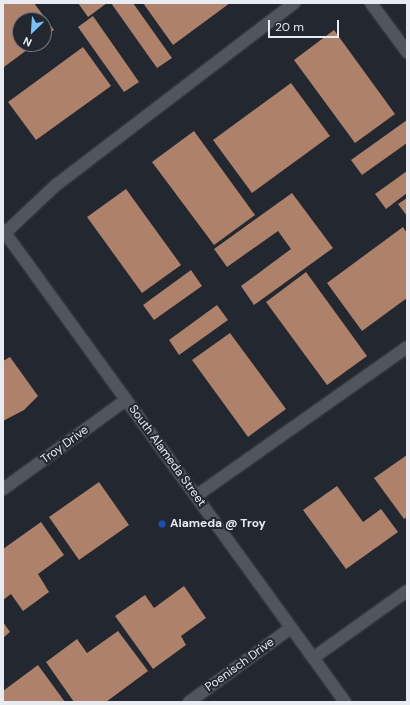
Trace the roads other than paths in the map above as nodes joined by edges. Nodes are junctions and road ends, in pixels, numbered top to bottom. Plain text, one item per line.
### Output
1 (294, 3) edge
2 (371, 3) edge
3 (407, 52) edge
4 (4, 231) edge
5 (407, 347) edge
6 (126, 400) junction
7 (3, 489) edge
8 (196, 496) junction
9 (407, 591) edge
10 (291, 628) junction
11 (313, 658) junction
12 (190, 702) edge
13 (344, 702) edge

1 - 4 main road
2 - 3 main road
4 - 6 main road, South Alameda Street
5 - 8 main road
6 - 7 main road, Troy Drive
6 - 8 main road, South Alameda Street
8 - 10 main road, South Alameda Street
9 - 11 main road
10 - 11 main road, South Alameda Street
10 - 12 main road, Poenisch Drive
11 - 13 main road, South Alameda Street

